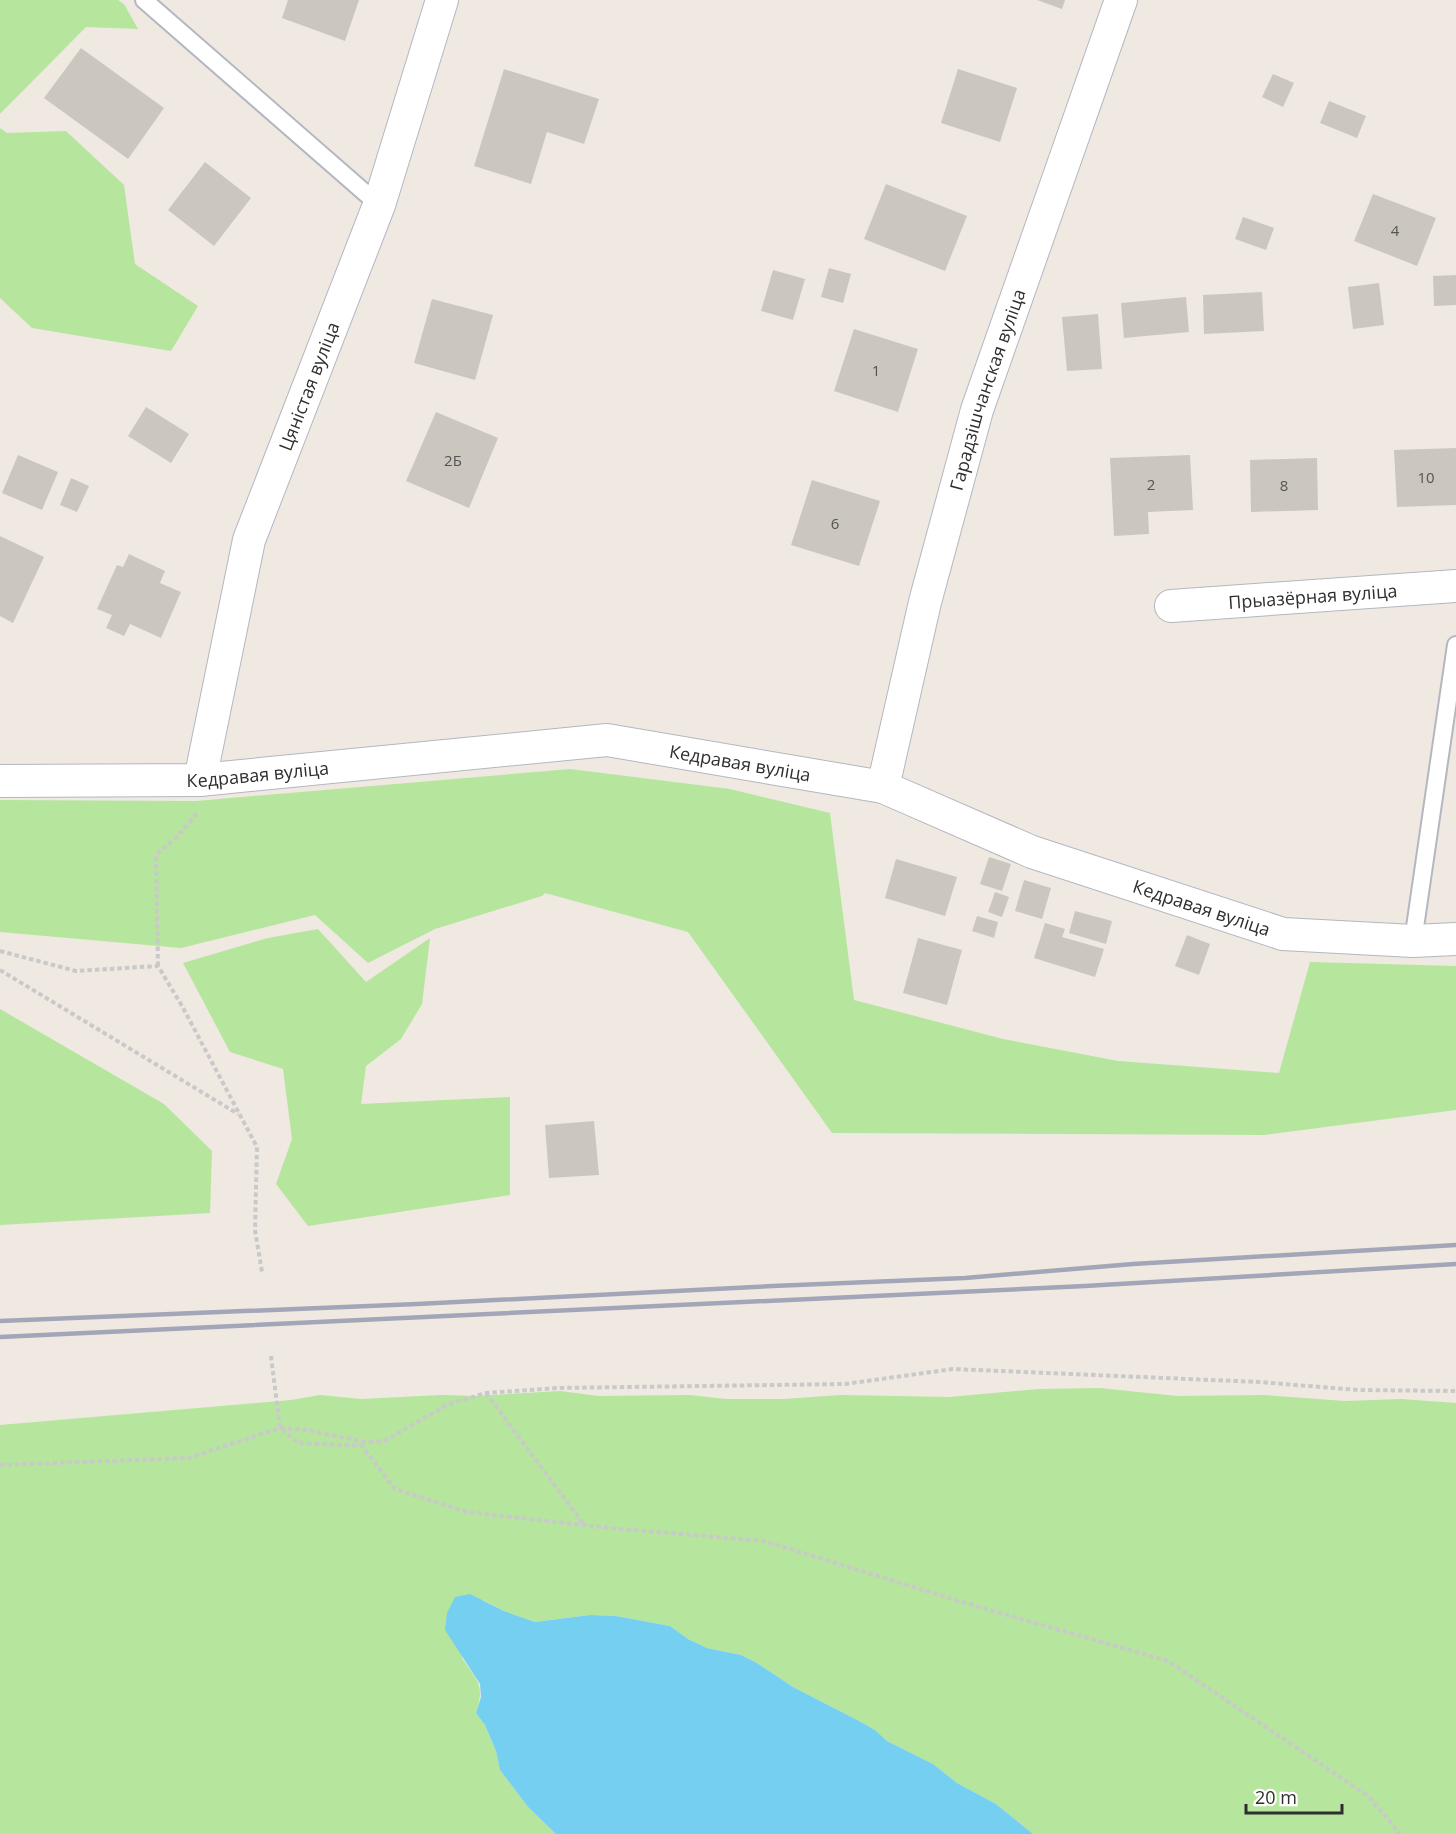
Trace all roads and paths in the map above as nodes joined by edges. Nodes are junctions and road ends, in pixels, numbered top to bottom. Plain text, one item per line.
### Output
1 (144, 0) edge
2 (442, 0) edge
3 (1121, 0) edge
4 (379, 205) junction
5 (1456, 586) edge
6 (1171, 606) dead end
7 (1456, 645) edge
8 (200, 780) junction
9 (0, 781) edge
10 (883, 787) junction
11 (1456, 939) edge
12 (1413, 941) junction
13 (0, 951) edge
14 (158, 966) junction
15 (0, 970) edge
16 (240, 1115) junction
17 (262, 1272) dead end
18 (271, 1356) dead end
19 (1456, 1391) edge
20 (486, 1393) junction
21 (280, 1428) junction
22 (0, 1465) edge
23 (585, 1526) junction
24 (1401, 1834) edge

1 - 4 lane
2 - 4 street, Цяністая вуліца
3 - 10 street, Гарадзішчанская вуліца
4 - 8 street, Цяністая вуліца
5 - 6 street, Прыазёрная вуліца
7 - 12 lane
8 - 9 street, Кедравая вуліца
8 - 10 street, Кедравая вуліца
8 - 14 path
10 - 12 street, Кедравая вуліца
11 - 12 street, Кедравая вуліца
13 - 14 path
14 - 16 path
15 - 16 path
16 - 17 path
18 - 21 path
19 - 20 path
20 - 21 path
20 - 23 path
21 - 22 path
21 - 23 path
23 - 24 path

